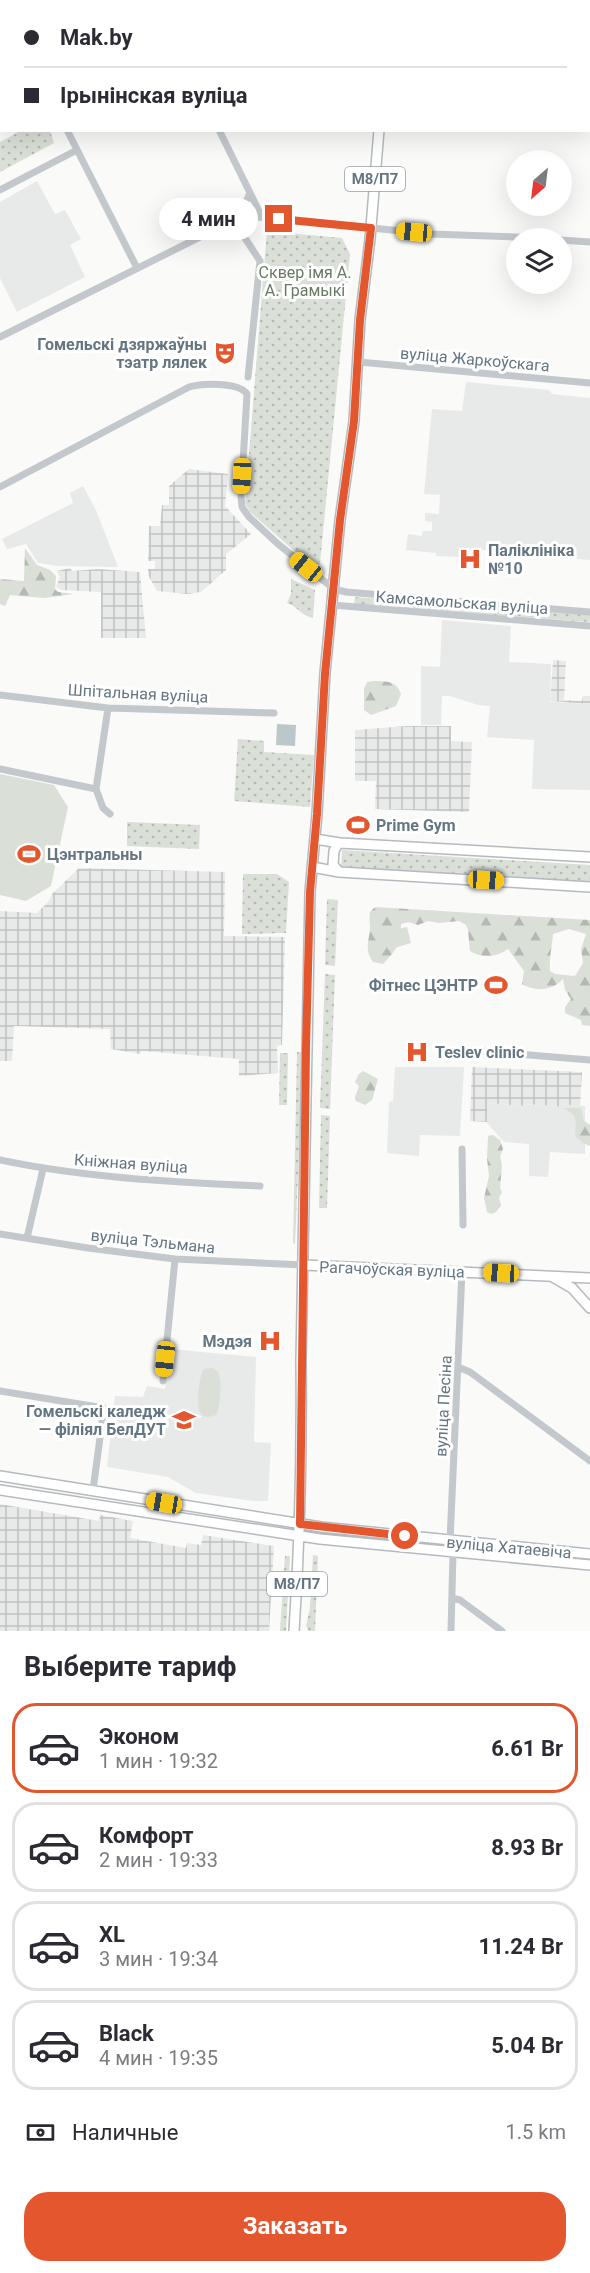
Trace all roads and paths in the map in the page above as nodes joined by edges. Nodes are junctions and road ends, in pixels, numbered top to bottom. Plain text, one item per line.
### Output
1 (68, 132) edge
2 (220, 132) edge
3 (379, 132) edge
4 (77, 150) junction
5 (0, 190) edge
6 (250, 193) junction
7 (262, 217) junction
8 (230, 220) junction
9 (371, 228) junction
10 (239, 229) dead end
11 (506, 237) edge
12 (572, 241) edge
13 (590, 242) edge
14 (137, 268) junction
15 (0, 337) edge
16 (359, 362) junction
17 (248, 377) dead end
18 (590, 382) edge
19 (0, 487) edge
20 (320, 578) junction
21 (334, 589) junction
22 (352, 593) junction
23 (332, 605) junction
24 (520, 606) junction
25 (352, 607) junction
26 (590, 612) edge
27 (520, 620) junction
28 (590, 626) edge
29 (0, 697) edge
30 (108, 708) junction
31 (274, 713) dead end
32 (0, 769) edge
33 (96, 789) junction
34 (110, 814) dead end
35 (315, 839) junction
36 (338, 843) junction
37 (590, 857) edge
38 (312, 867) junction
39 (339, 872) junction
40 (590, 887) edge
41 (470, 1050) dead end
42 (590, 1060) edge
43 (462, 1149) dead end
44 (0, 1160) edge
45 (43, 1169) junction
46 (260, 1186) dead end
47 (463, 1225) dead end
48 (0, 1234) edge
49 (27, 1238) junction
50 (175, 1259) junction
51 (304, 1266) junction
52 (462, 1271) junction
53 (551, 1276) junction
54 (590, 1278) edge
55 (590, 1308) edge
56 (458, 1367) junction
57 (163, 1381) dead end
58 (0, 1391) edge
59 (590, 1461) edge
60 (0, 1476) edge
61 (0, 1490) edge
62 (93, 1490) junction
63 (300, 1524) junction
64 (300, 1536) junction
65 (450, 1541) junction
66 (453, 1553) junction
67 (589, 1554) edge
68 (590, 1565) edge
69 (452, 1598) junction
70 (294, 1631) edge
71 (451, 1631) edge
72 (502, 1631) edge

1 - 4 street
2 - 6 street
3 - 9 main road, М8/П7
4 - 5 street
4 - 14 street
6 - 7 street
6 - 8 street
7 - 8 street
7 - 9 street
8 - 14 street
9 - 11 street
9 - 16 main road, М8/П7
10 - 17 street
12 - 13 street
14 - 15 street
16 - 18 street, вуліца Жаркоўскага
16 - 21 main road, М8/П7
19 - 20 street
20 - 21 street
20 - 23 street
21 - 22 street, Камсамольская вуліца
21 - 23 main road, М8/П7
22 - 24 street, Камсамольская вуліца
22 - 25 street
23 - 25 street, Камсамольская вуліца
23 - 35 main road, М8/П7
24 - 26 street, Камсамольская вуліца
24 - 27 street
25 - 27 street, Камсамольская вуліца
27 - 28 street, Камсамольская вуліца
29 - 30 street, Шпітальная вуліца
30 - 31 street, Шпітальная вуліца
30 - 33 street
32 - 33 street
33 - 34 street
35 - 36 main road
35 - 38 main road, М8/П7
36 - 37 main road
36 - 39 main road
38 - 39 main road
38 - 51 main road, М8/П7
39 - 40 main road
41 - 42 street
43 - 47 street
44 - 45 street, Кніжная вуліца
45 - 46 street, Кніжная вуліца
45 - 49 street
48 - 49 street, вуліца Тэльмана
49 - 50 street, вуліца Тэльмана
50 - 51 street, вуліца Тэльмана
50 - 57 street
51 - 52 main road, Рагачоўская вуліца
51 - 63 main road, М8/П7
52 - 53 main road, Рагачоўская вуліца
52 - 56 street, вуліца Песіна
53 - 54 main road, Рагачоўская вуліца
53 - 55 main road
56 - 59 street
56 - 65 street, вуліца Песіна
58 - 62 street
60 - 62 main road, вуліца Хатаевіча
61 - 64 main road, вуліца Хатаевіча
62 - 63 main road, вуліца Хатаевіча
63 - 64 main road, М8/П7
63 - 65 main road, вуліца Хатаевіча
64 - 66 main road, вуліца Хатаевіча
64 - 70 main road, М8/П7
65 - 67 main road, вуліца Хатаевіча
66 - 68 main road, вуліца Хатаевіча
66 - 69 street
69 - 71 street
69 - 72 street

